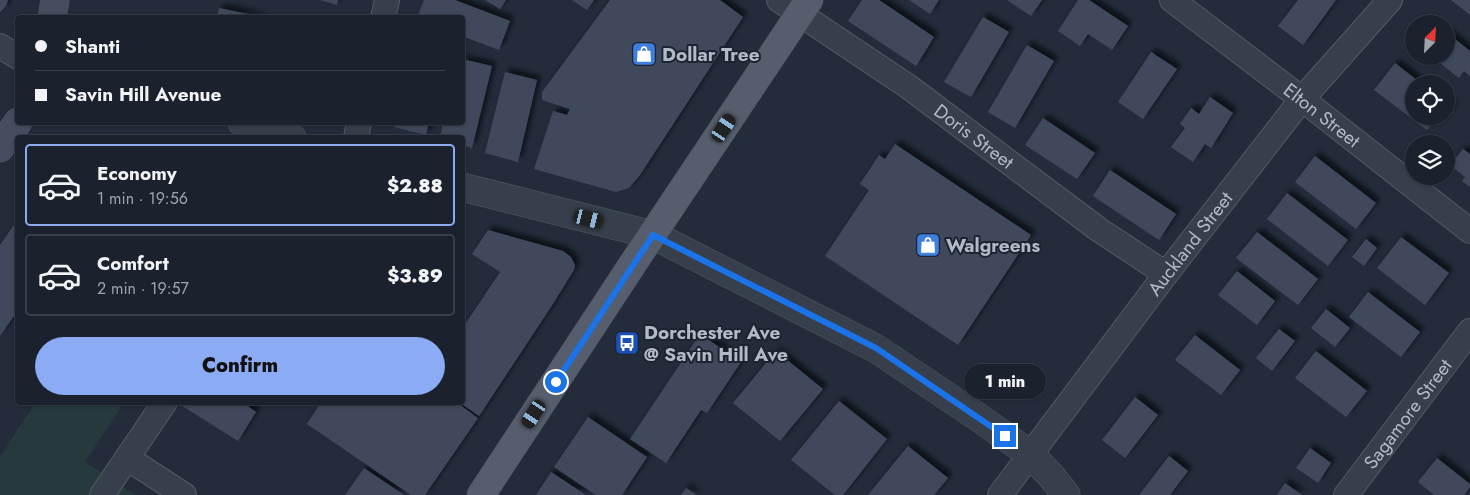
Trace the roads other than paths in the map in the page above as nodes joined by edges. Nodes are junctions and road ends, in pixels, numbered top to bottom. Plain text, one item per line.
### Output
1 (55, 0) edge
2 (387, 0) edge
3 (1172, 0) edge
4 (1390, 0) edge
5 (796, 5) edge
6 (52, 15) edge
7 (384, 15) edge
8 (0, 46) edge
9 (15, 55) edge
10 (1302, 99) junction
11 (16, 125) edge
12 (251, 125) edge
13 (283, 135) edge
14 (0, 148) edge
15 (465, 188) edge
16 (1470, 231) edge
17 (653, 235) junction
18 (1166, 274) junction
19 (1470, 331) edge
20 (163, 405) edge
21 (1031, 455) junction
22 (127, 458) junction
23 (102, 495) edge
24 (184, 495) edge
25 (481, 495) edge
26 (1000, 495) edge
27 (1066, 495) edge
28 (1346, 495) edge

1 - 6 main road
2 - 7 street
3 - 10 street, Elton Street
4 - 10 street, Auckland Street
5 - 17 main road
5 - 18 street, Doris Street
8 - 9 street
10 - 16 street, Elton Street
10 - 18 street, Auckland Street
11 - 14 main road
12 - 13 street
15 - 17 street
17 - 21 street
17 - 25 main road
18 - 21 street, Auckland Street
19 - 28 street, Sagamore Street
20 - 22 street
21 - 26 street, Auckland Street
21 - 27 street
22 - 23 street
22 - 24 street

